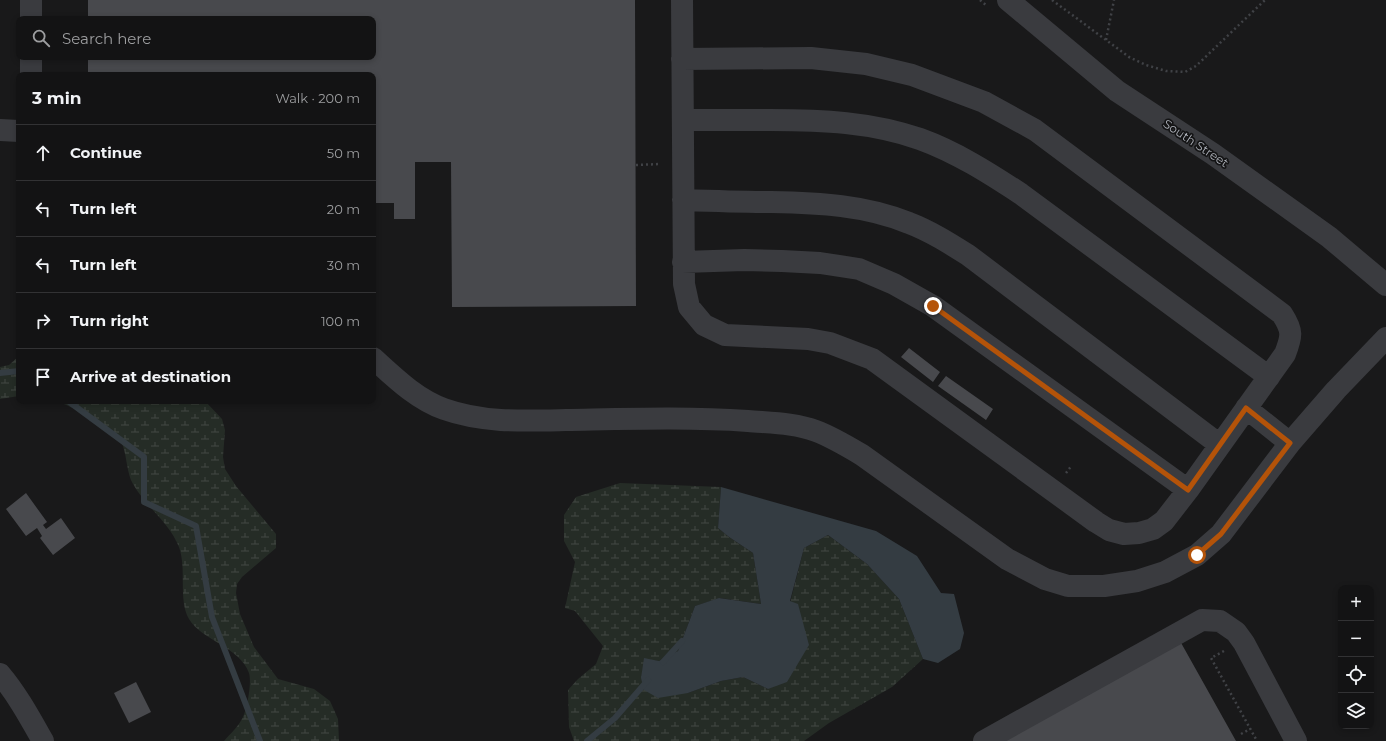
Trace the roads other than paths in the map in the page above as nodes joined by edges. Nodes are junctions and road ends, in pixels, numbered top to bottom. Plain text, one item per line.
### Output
1 (32, 0) edge
2 (682, 0) edge
3 (1008, 0) edge
4 (31, 16) edge
5 (682, 59) junction
6 (31, 60) edge
7 (31, 72) edge
8 (683, 120) junction
9 (0, 130) edge
10 (16, 131) edge
11 (683, 200) junction
12 (683, 262) junction
13 (1386, 285) edge
14 (1386, 338) edge
15 (376, 361) edge
16 (1268, 377) junction
17 (1246, 408) junction
18 (1290, 443) junction
19 (1220, 445) junction
20 (1188, 490) junction
21 (0, 674) edge
22 (43, 741) edge
23 (984, 741) edge
24 (1296, 741) edge

1 - 4 street
2 - 5 street
3 - 13 street, South Street
5 - 8 street
5 - 16 street
6 - 7 street
8 - 11 street
8 - 16 street
9 - 10 street
11 - 12 street
11 - 19 street
12 - 20 street
12 - 20 street
14 - 18 street
15 - 18 street
16 - 17 street
17 - 18 street
17 - 19 street
19 - 20 street
21 - 22 street
23 - 24 street

